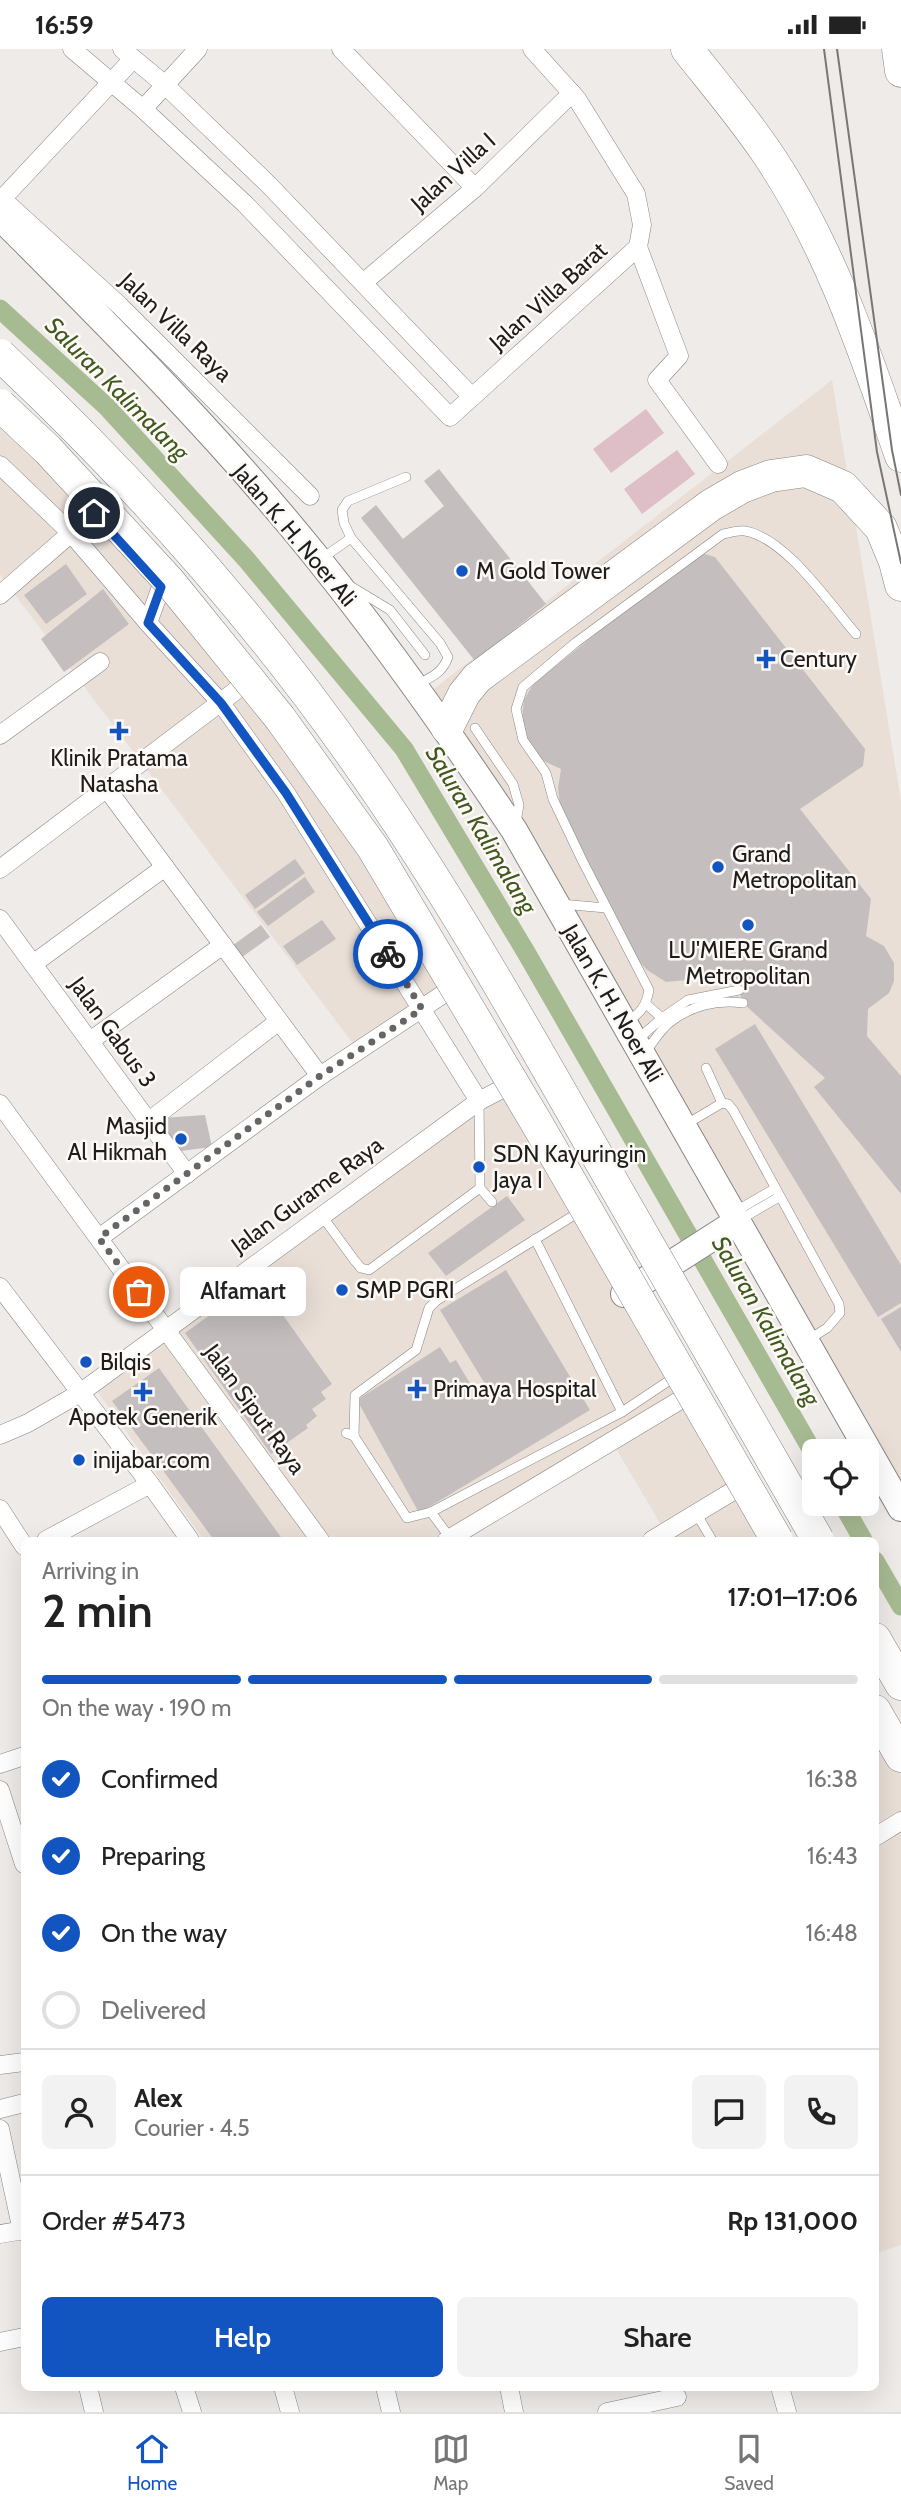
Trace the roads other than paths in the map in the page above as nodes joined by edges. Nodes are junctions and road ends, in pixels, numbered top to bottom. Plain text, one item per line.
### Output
1 (198, 49) edge
2 (341, 49) edge
3 (532, 49) edge
4 (687, 49) edge
5 (898, 49) edge
6 (85, 53) edge
7 (127, 54) edge
8 (901, 71) edge
9 (111, 83) junction
10 (164, 84) junction
11 (572, 93) junction
12 (143, 109) junction
13 (475, 188) junction
14 (1, 204) edge
15 (638, 247) junction
16 (364, 282) junction
17 (0, 355) edge
18 (472, 397) junction
19 (0, 405) edge
20 (0, 420) edge
21 (901, 456) edge
22 (718, 464) dead end
23 (0, 465) edge
24 (406, 477) dead end
25 (310, 496) dead end
26 (94, 513) junction
27 (71, 533) junction
28 (351, 537) junction
29 (323, 566) junction
30 (901, 585) edge
31 (161, 587) junction
32 (0, 595) edge
33 (148, 623) junction
34 (856, 634) dead end
35 (425, 655) dead end
36 (100, 662) dead end
37 (242, 686) junction
38 (415, 686) junction
39 (221, 703) junction
40 (461, 728) junction
41 (0, 735) edge
42 (107, 789) junction
43 (166, 867) junction
44 (0, 869) edge
45 (556, 903) junction
46 (606, 908) junction
47 (0, 919) edge
48 (223, 945) junction
49 (33, 964) junction
50 (739, 990) dead end
51 (448, 991) junction
52 (743, 1003) dead end
53 (646, 1004) junction
54 (422, 1009) junction
55 (662, 1018) junction
56 (279, 1021) junction
57 (635, 1040) junction
58 (90, 1041) junction
59 (706, 1068) dead end
60 (320, 1076) junction
61 (504, 1089) junction
62 (479, 1101) junction
63 (722, 1103) junction
64 (0, 1104) edge
65 (149, 1121) junction
66 (684, 1125) junction
67 (187, 1174) junction
68 (480, 1188) junction
69 (777, 1193) junction
70 (492, 1202) dead end
71 (576, 1214) junction
72 (321, 1215) junction
73 (728, 1221) junction
74 (99, 1238) junction
75 (535, 1239) junction
76 (0, 1287) edge
77 (620, 1288) junction
78 (6, 1306) edge
79 (166, 1329) junction
80 (807, 1340) junction
81 (682, 1386) junction
82 (80, 1393) junction
83 (622, 1412) junction
84 (0, 1435) edge
85 (150, 1484) junction
86 (738, 1488) junction
87 (901, 1508) edge
88 (0, 1509) edge
89 (431, 1512) junction
90 (696, 1513) junction
91 (52, 1537) edge
92 (188, 1537) edge
93 (318, 1537) edge
94 (449, 1537) edge
95 (453, 1537) edge
96 (656, 1537) edge
97 (710, 1537) edge
98 (765, 1537) edge
99 (775, 1537) edge
100 (816, 1537) edge
101 (21, 1541) edge
102 (879, 1646) edge
103 (901, 1684) edge
104 (879, 1718) edge
105 (879, 1736) edge
106 (901, 1756) edge
107 (21, 1757) edge
108 (0, 1764) edge
109 (901, 1776) edge
110 (0, 1790) edge
111 (901, 1821) edge
112 (879, 1835) edge
113 (21, 1855) edge
114 (21, 2062) edge
115 (0, 2065) edge
116 (21, 2104) edge
117 (0, 2109) edge
118 (0, 2129) edge
119 (21, 2221) edge
120 (21, 2230) edge
121 (0, 2234) edge
122 (21, 2338) edge
123 (0, 2342) edge
124 (89, 2391) edge
125 (185, 2391) edge
126 (284, 2391) edge
127 (386, 2391) edge
128 (510, 2391) edge
129 (781, 2391) edge
130 (677, 2399) edge
131 (94, 2412) edge
132 (192, 2412) edge
133 (290, 2412) edge
134 (391, 2412) edge
135 (514, 2412) edge
136 (607, 2412) edge
137 (787, 2412) edge

1 - 10 street
2 - 13 street
3 - 11 street
4 - 21 highway
5 - 8 highway
6 - 9 street
7 - 9 street
7 - 10 street
9 - 12 street
9 - 14 street
10 - 12 street
10 - 16 street
11 - 13 street, Jalan Villa I
11 - 15 street, Jalan Villa Barat
12 - 18 street, Jalan Villa Barat
13 - 16 street, Jalan Villa I
14 - 25 street, Jalan Villa Raya
14 - 29 main road, Jalan K. H. Noer Ali
15 - 18 street, Jalan Villa Barat
15 - 22 street
16 - 18 street
17 - 100 highway, bridge
19 - 99 highway, bridge
20 - 26 main road
23 - 27 street
24 - 28 lane
26 - 27 street
26 - 31 main road
27 - 32 street
27 - 33 street
28 - 29 lane
28 - 38 lane
29 - 35 lane
29 - 38 main road, Jalan K. H. Noer Ali
30 - 40 highway
31 - 33 street
31 - 37 main road
33 - 39 street
34 - 46 lane
36 - 41 street
37 - 39 street
37 - 51 main road
38 - 40 main road, Jalan K. H. Noer Ali
39 - 42 street
39 - 54 street
40 - 45 main road, Jalan K. H. Noer Ali
42 - 43 street
42 - 44 street
43 - 48 street
43 - 49 street
45 - 46 lane
45 - 57 main road, Jalan K. H. Noer Ali
46 - 53 lane
47 - 49 street, Jalan Gabus 3
48 - 56 street
48 - 58 street
49 - 58 street, Jalan Gabus 3
50 - 55 lane
51 - 54 street
51 - 61 main road
52 - 57 lane
53 - 55 lane
53 - 57 lane
54 - 60 street
54 - 62 street
55 - 57 lane
56 - 60 street
56 - 65 street
57 - 66 main road, Jalan K. H. Noer Ali
58 - 65 street, Jalan Gabus 3
59 - 63 lane
60 - 67 street
61 - 62 street, Jalan Gurame Raya
61 - 71 main road
62 - 68 lane
62 - 72 street, Jalan Gurame Raya
63 - 66 lane
63 - 69 lane
64 - 74 street, Jalan Siput Raya
65 - 67 street, Jalan Gabus 3
66 - 73 main road, Jalan K. H. Noer Ali
67 - 74 street
68 - 70 lane
68 - 72 lane
69 - 73 lane
69 - 80 lane
71 - 75 lane
71 - 77 main road
72 - 79 street, Jalan Gurame Raya
73 - 77 main road
73 - 80 main road, Jalan K. H. Noer Ali
74 - 79 street, Jalan Siput Raya
75 - 83 lane
75 - 89 lane
76 - 78 street
77 - 81 main road
78 - 82 street
79 - 82 street, Jalan Gurame Raya
79 - 93 street, Jalan Siput Raya
80 - 87 main road, Jalan K. H. Noer Ali
81 - 83 lane
81 - 86 main road
81 - 95 street
82 - 84 street, Jalan Gurame Raya
82 - 85 street
83 - 89 lane
85 - 91 street
85 - 92 street
86 - 90 street
86 - 98 main road
88 - 101 street
89 - 94 lane
90 - 96 street
90 - 97 lane
102 - 103 highway
104 - 106 highway
105 - 109 main road
107 - 108 street
110 - 113 street
111 - 112 street
114 - 115 street
116 - 117 street
118 - 119 street
120 - 121 street
122 - 123 street
124 - 131 street
125 - 132 street
126 - 133 street
127 - 134 street
128 - 135 street
129 - 137 street
130 - 136 street

